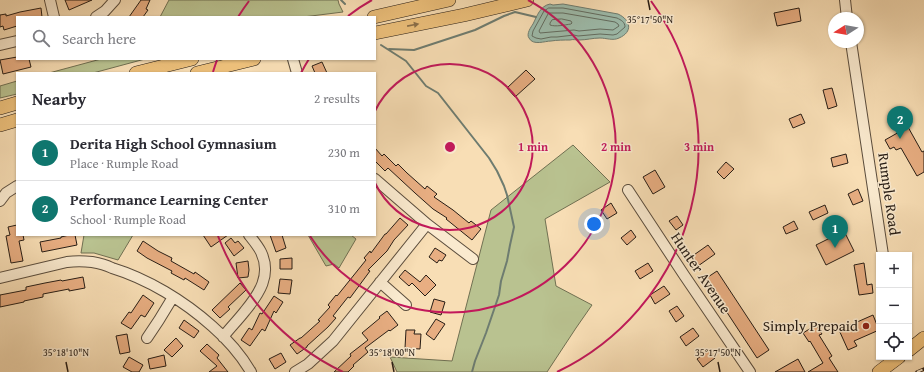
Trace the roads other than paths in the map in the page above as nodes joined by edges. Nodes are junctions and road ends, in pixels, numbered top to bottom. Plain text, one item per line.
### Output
1 (50, 0) edge
2 (115, 0) edge
3 (449, 0) edge
4 (527, 0) edge
5 (845, 0) edge
6 (846, 12) edge
7 (54, 16) edge
8 (98, 16) edge
9 (376, 17) edge
10 (376, 33) edge
11 (16, 41) edge
12 (0, 46) edge
13 (852, 48) edge
14 (188, 60) edge
15 (250, 60) edge
16 (293, 60) edge
17 (140, 72) edge
18 (202, 72) edge
19 (297, 72) edge
20 (16, 104) edge
21 (0, 108) edge
22 (16, 120) edge
23 (0, 125) edge
24 (376, 180) edge
25 (16, 187) edge
26 (628, 190) dead end
27 (0, 201) edge
28 (427, 224) junction
29 (250, 236) edge
30 (883, 252) edge
31 (473, 258) dead end
32 (0, 278) edge
33 (380, 282) junction
34 (173, 297) junction
35 (406, 305) dead end
36 (223, 337) junction
37 (147, 338) dead end
38 (924, 338) edge
39 (924, 347) edge
40 (912, 348) edge
41 (912, 350) edge
42 (895, 360) edge
43 (251, 372) edge
44 (295, 372) edge
45 (750, 372) edge
46 (879, 372) edge

1 - 7 street
2 - 8 street
3 - 9 main road
10 -> 4 main road
5 - 6 street
11 - 12 street
13 - 30 street, Rumple Road
14 - 17 main road
15 - 18 main road
16 - 19 street
20 - 21 main road
22 - 23 main road
24 - 28 street
25 - 27 street
26 - 45 street, Hunter Avenue
28 - 31 street
28 - 33 street
29 - 36 street
32 - 34 street
33 - 35 street
33 - 44 street
34 - 36 street
34 - 37 street
36 - 43 street
38 - 40 main road
39 - 41 main road
42 - 46 main road

